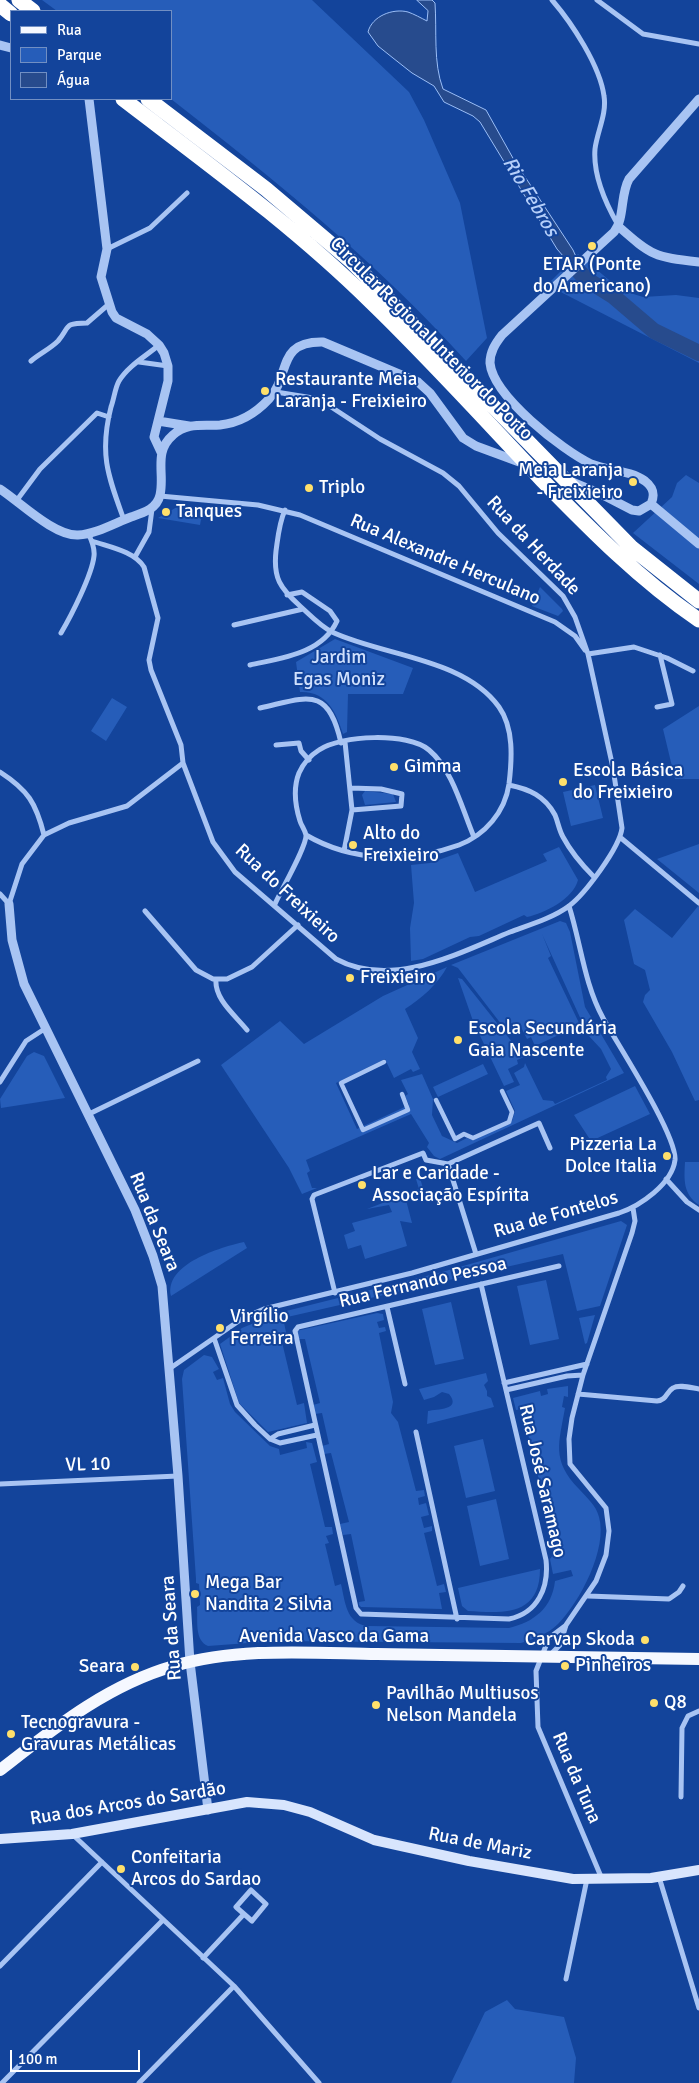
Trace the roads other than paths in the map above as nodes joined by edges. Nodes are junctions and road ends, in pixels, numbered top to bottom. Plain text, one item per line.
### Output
1 (19, 0) edge
2 (552, 0) edge
3 (597, 0) edge
4 (0, 5) edge
5 (32, 10) edge
6 (10, 13) edge
7 (699, 44) edge
8 (90, 100) edge
9 (124, 100) edge
10 (149, 100) edge
11 (699, 100) edge
12 (186, 193) dead end
13 (618, 226) junction
14 (107, 249) junction
15 (699, 262) edge
16 (109, 304) junction
17 (159, 345) junction
18 (31, 361) dead end
19 (139, 362) junction
20 (168, 366) junction
21 (276, 392) junction
22 (109, 417) junction
23 (158, 421) junction
24 (190, 426) junction
25 (161, 452) junction
26 (0, 489) edge
27 (160, 496) junction
28 (17, 500) junction
29 (651, 504) junction
30 (152, 509) junction
31 (285, 510) junction
32 (124, 520) junction
33 (90, 538) junction
34 (699, 544) edge
35 (135, 557) junction
36 (287, 595) junction
37 (699, 601) edge
38 (303, 609) junction
39 (699, 620) edge
40 (234, 625) dead end
41 (332, 632) junction
42 (61, 633) dead end
43 (588, 654) junction
44 (660, 655) junction
45 (250, 665) dead end
46 (693, 671) dead end
47 (657, 707) dead end
48 (260, 708) dead end
49 (343, 742) junction
50 (276, 745) dead end
51 (309, 760) junction
52 (183, 764) junction
53 (0, 772) edge
54 (509, 785) junction
55 (351, 788) junction
56 (352, 810) junction
57 (44, 835) junction
58 (306, 835) junction
59 (474, 837) junction
60 (621, 838) junction
61 (344, 851) junction
62 (594, 877) junction
63 (0, 894) edge
64 (699, 903) edge
65 (9, 904) junction
66 (274, 904) junction
67 (569, 906) junction
68 (144, 911) dead end
69 (298, 925) junction
70 (216, 979) junction
71 (46, 1028) junction
72 (247, 1030) dead end
73 (198, 1061) dead end
74 (384, 1062) dead end
75 (0, 1082) edge
76 (502, 1091) dead end
77 (402, 1094) dead end
78 (436, 1100) dead end
79 (88, 1114) junction
80 (550, 1148) dead end
81 (448, 1164) junction
82 (666, 1179) junction
83 (632, 1208) junction
84 (699, 1210) edge
85 (476, 1254) junction
86 (559, 1266) dead end
87 (481, 1284) junction
88 (335, 1292) junction
89 (387, 1307) junction
90 (295, 1331) joint
91 (214, 1338) junction
92 (587, 1364) junction
93 (169, 1369) junction
94 (583, 1375) junction
95 (504, 1383) junction
96 (405, 1384) dead end
97 (699, 1388) edge
98 (506, 1390) junction
99 (578, 1394) junction
100 (314, 1425) junction
101 (416, 1432) dead end
102 (317, 1435) junction
103 (270, 1438) junction
104 (178, 1476) junction
105 (0, 1484) edge
106 (683, 1586) dead end
107 (588, 1596) junction
108 (457, 1619) junction
109 (566, 1625) junction
110 (542, 1657) junction
111 (699, 1659) edge
112 (190, 1662) junction
113 (699, 1710) edge
114 (0, 1770) edge
115 (681, 1797) dead end
116 (262, 1802) joint
117 (208, 1810) junction
118 (72, 1834) junction
119 (0, 1839) edge
120 (102, 1862) junction
121 (699, 1870) edge
122 (659, 1877) junction
123 (587, 1879) junction
124 (603, 1879) junction
125 (244, 1914) junction
126 (163, 1920) junction
127 (203, 1958) junction
128 (0, 1966) edge
129 (566, 1980) dead end
130 (234, 1986) junction
131 (699, 2008) edge
132 (2, 2083) edge
133 (139, 2083) edge
134 (319, 2083) edge

1 - 5 highway
2 - 13 street
3 - 7 street
4 - 6 highway
8 - 14 street
9 - 39 highway, Circular Regional Interior do Porto
10 - 37 highway, Circular Regional Interior do Porto
11 - 13 street
12 - 14 street
13 - 15 street
13 - 29 street
14 - 16 street
16 - 17 street
16 - 18 street
17 - 19 street
17 - 20 street
19 - 20 street
19 - 22 street
20 - 23 street
21 - 24 street
21 - 29 street
21 - 43 street, Rua da Herdade
22 - 28 street
22 - 32 street
23 - 24 street
23 - 25 street
24 - 25 street
25 - 27 street
26 - 28 street
27 - 30 street
27 - 31 street, Rua Alexandre Herculano
28 - 33 street
29 - 34 street
30 - 32 street
30 - 35 street
31 - 36 street
31 - 43 street, Rua Alexandre Herculano
32 - 33 street
33 - 35 street
33 - 42 street
35 - 52 street, Rua do Freixieiro
36 - 38 street
36 - 41 street
38 - 40 street
38 - 41 street
41 - 45 street
41 - 54 street
43 - 44 street
43 - 60 street, Rua da Herdade
44 - 46 street
44 - 47 street
48 - 49 street
49 - 51 street
49 - 55 street
49 - 59 street
50 - 51 street
51 - 58 street
52 - 57 street, Rua da Seara
52 - 66 street, Rua do Freixieiro
53 - 57 street
54 - 59 street
54 - 62 street
55 - 56 street
55 - 56 street
56 - 61 street
57 - 65 street, Rua da Seara
58 - 61 street
58 - 66 street
59 - 61 street
60 - 62 street
60 - 64 street
62 - 67 street
63 - 65 street
65 - 71 street, Rua da Seara
66 - 69 street, Rua do Freixieiro
67 - 69 street, Rua do Freixieiro
67 - 82 street
68 - 70 street
69 - 70 street
70 - 72 street
71 - 75 street
71 - 79 street, Rua da Seara
73 - 79 street
74 - 77 street
76 - 78 street
79 - 93 street, Rua da Seara
80 - 81 street
81 - 85 street
81 - 88 street
82 - 83 street, Rua de Fontelos
82 - 84 street
83 - 85 street, Rua de Fontelos
83 - 92 street
85 - 88 street, Rua de Fontelos
86 - 87 street, Rua Fernando Pessoa
87 - 89 street, Rua Fernando Pessoa
87 - 95 street, Rua José Saramago
88 - 91 street, Rua de Fontelos
89 - 90 street, Rua Fernando Pessoa
89 - 96 street
90 - 100 street, Rua José Saramago
91 - 93 street, Rua de Fontelos
91 - 103 street
92 - 94 street
92 - 95 street
93 - 104 street, Rua da Seara
94 - 98 street
94 - 99 street
95 - 98 street, Rua José Saramago
97 - 99 street
98 - 108 street, Rua José Saramago
99 - 107 street
100 - 102 street, Rua José Saramago
100 - 103 street
101 - 108 street
102 - 103 street
102 - 108 street, Rua José Saramago
104 - 105 street, VL 10
104 - 112 street, Rua da Seara
106 - 107 street
107 - 109 street
109 - 110 street, Rua da Tuna
109 - 110 street
110 - 111 main road, Avenida Vasco da Gama
110 - 112 main road, Avenida Vasco da Gama
110 - 124 street, Rua da Tuna
112 - 114 main road, Avenida Vasco da Gama
112 - 117 street, Rua da Seara
113 - 115 street
116 - 117 main road, Rua dos Arcos do Sardão
116 - 123 main road, Rua de Mariz
117 - 118 main road, Rua dos Arcos do Sardão
118 - 119 main road, Rua dos Arcos do Sardão
118 - 120 street
120 - 126 street
120 - 128 street
121 - 122 main road, Rua de Mariz
122 - 124 main road, Rua de Mariz
122 - 131 street
123 - 124 main road, Rua de Mariz
123 - 129 street
125 - 125 street
125 - 127 street
126 - 127 street
126 - 132 street
127 - 130 street
130 - 133 street
130 - 134 street

